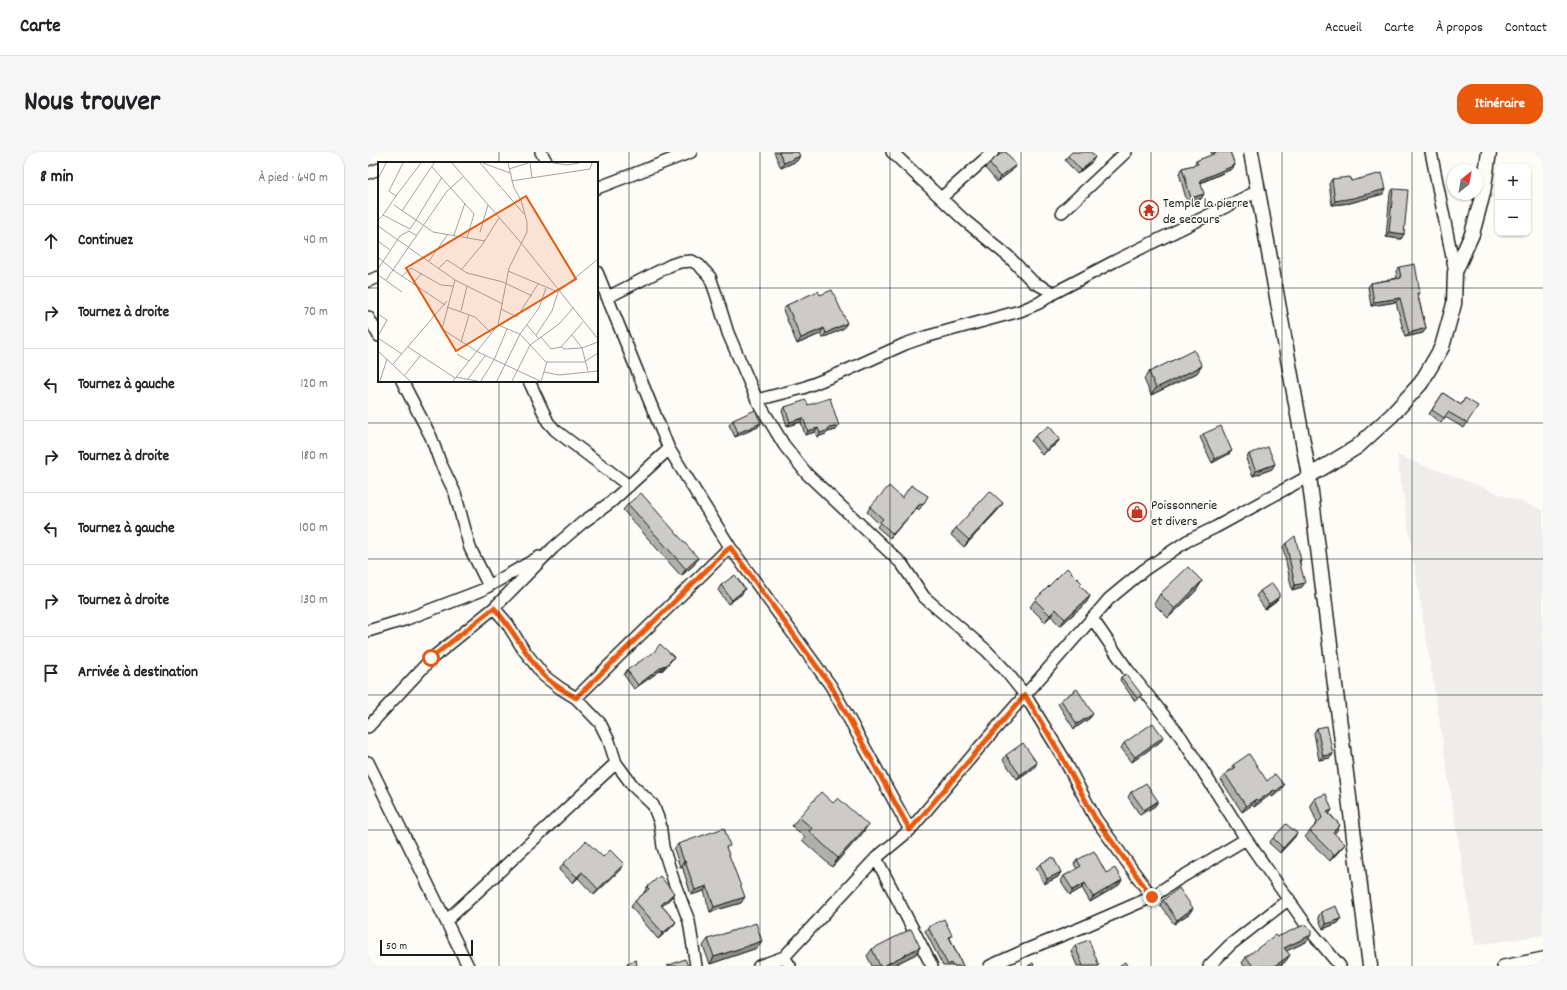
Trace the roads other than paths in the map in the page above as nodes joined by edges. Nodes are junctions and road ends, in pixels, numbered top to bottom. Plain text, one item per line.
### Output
1 (541, 152) edge
2 (691, 152) edge
3 (892, 152) edge
4 (993, 152) edge
5 (1126, 152) edge
6 (1251, 152) edge
7 (1431, 152) edge
8 (1490, 152) edge
9 (546, 162) edge
10 (378, 170) edge
11 (368, 173) edge
12 (598, 188) edge
13 (1258, 191) junction
14 (941, 198) junction
15 (1062, 212) dead end
16 (1455, 272) junction
17 (598, 274) edge
18 (378, 277) edge
19 (368, 281) edge
20 (1054, 293) junction
21 (608, 296) junction
22 (368, 317) edge
23 (378, 334) edge
24 (403, 382) edge
25 (529, 382) edge
26 (757, 400) junction
27 (669, 449) junction
28 (1309, 476) junction
29 (629, 486) junction
30 (730, 547) junction
31 (552, 548) junction
32 (489, 586) junction
33 (494, 608) junction
34 (1092, 618) junction
35 (368, 631) edge
36 (1025, 695) junction
37 (576, 698) junction
38 (368, 727) edge
39 (368, 762) edge
40 (616, 763) junction
41 (910, 830) junction
42 (1246, 839) junction
43 (876, 858) junction
44 (1152, 897) junction
45 (1289, 899) junction
46 (446, 921) junction
47 (1543, 958) edge
48 (787, 962) edge
49 (468, 966) edge
50 (696, 966) edge
51 (759, 966) edge
52 (932, 966) edge
53 (990, 966) edge
54 (1208, 966) edge
55 (1340, 966) edge
56 (1370, 966) edge
57 (1503, 966) edge

1 - 9 street
2 - 12 street
3 - 14 street
4 - 14 street
5 - 15 street
6 - 13 street
7 - 16 street
8 - 16 street
10 - 11 street
13 - 20 street
13 - 28 street
14 - 20 street
16 - 28 street
17 - 21 street
18 - 19 street
20 - 26 street
21 - 26 street
21 - 27 street
22 - 23 street
24 - 32 street
25 - 29 street
26 - 36 street
27 - 29 street
27 - 30 street
28 - 34 street
28 - 56 street
29 - 31 street
30 - 37 street
30 - 41 street
31 - 32 street
31 - 33 street
32 - 35 street
33 - 37 street
33 - 38 street
34 - 36 street
34 - 42 street
36 - 41 street
36 - 44 street
37 - 40 street
39 - 46 street
40 - 46 street
40 - 50 street
41 - 43 street
42 - 44 street
42 - 45 street
43 - 48 street
43 - 52 street
44 - 53 street
45 - 54 street
45 - 55 street
46 - 49 street
47 - 57 street
48 - 51 street

